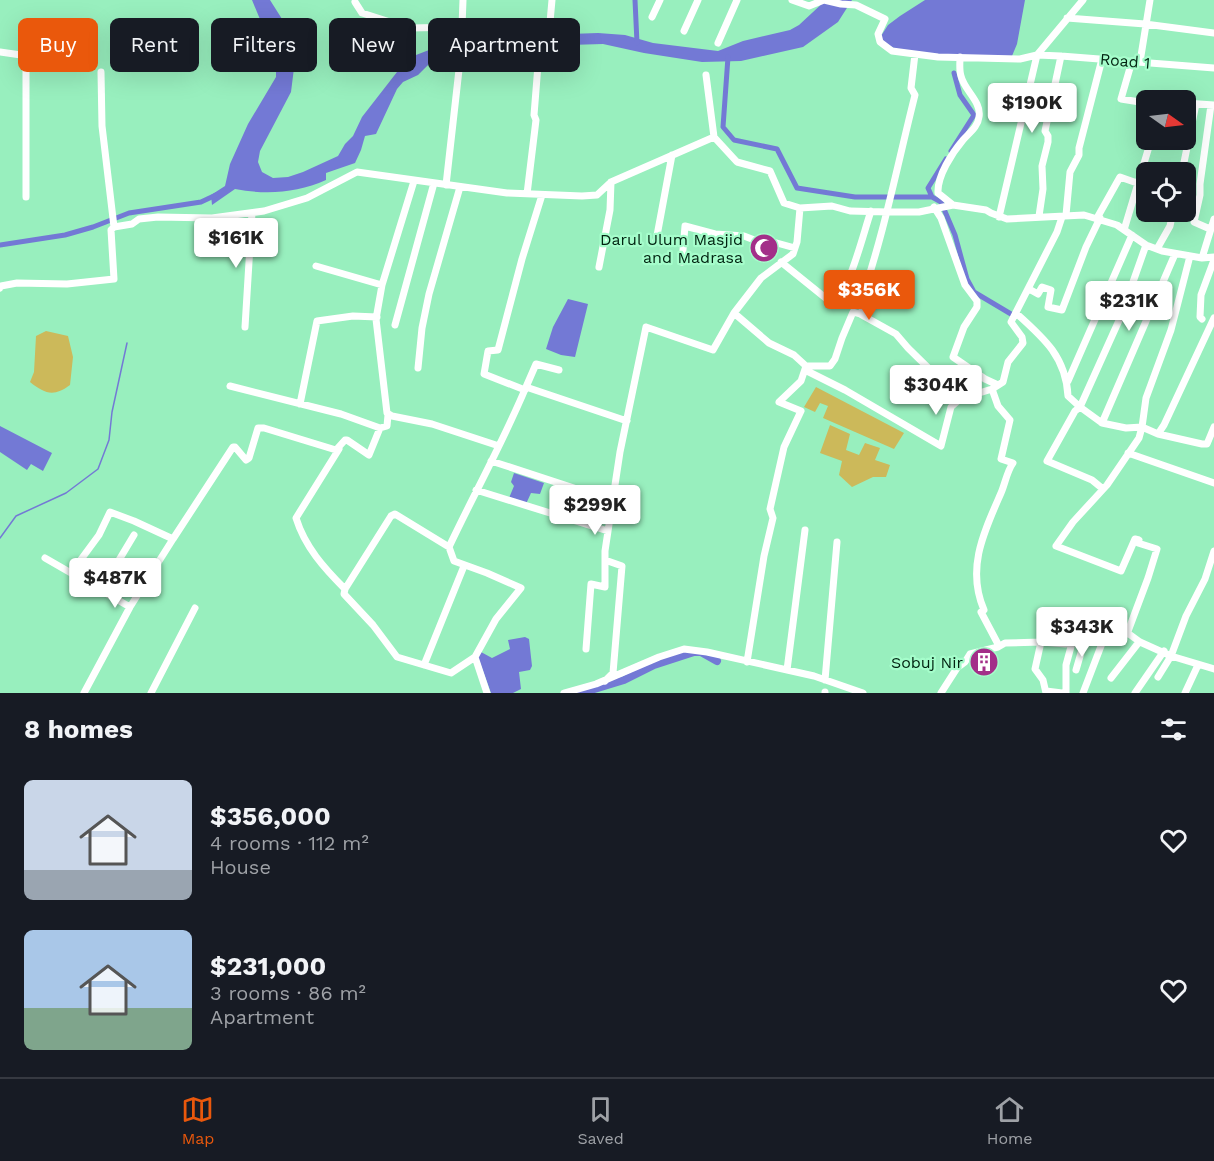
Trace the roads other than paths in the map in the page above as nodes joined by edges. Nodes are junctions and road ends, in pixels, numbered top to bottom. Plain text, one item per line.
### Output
1 (463, 0) edge
2 (552, 0) edge
3 (660, 0) edge
4 (698, 0) edge
5 (737, 0) edge
6 (792, 0) edge
7 (824, 0) edge
8 (1083, 0) edge
9 (1150, 0) edge
10 (355, 2) dead end
11 (652, 17) dead end
12 (463, 18) edge
13 (1067, 18) junction
14 (1145, 24) junction
15 (428, 28) edge
16 (684, 31) dead end
17 (1214, 33) edge
18 (718, 43) dead end
19 (0, 52) edge
20 (915, 54) junction
21 (1037, 55) junction
22 (1061, 56) junction
23 (960, 57) junction
24 (1102, 59) junction
25 (1136, 62) junction
26 (1214, 68) edge
27 (101, 72) dead end
28 (459, 72) edge
29 (706, 75) dead end
30 (1136, 101) edge
31 (1196, 104) edge
32 (1212, 105) edge
33 (714, 137) junction
34 (672, 155) junction
35 (414, 181) junction
36 (611, 182) junction
37 (434, 183) junction
38 (1136, 183) edge
39 (446, 185) junction
40 (460, 187) junction
41 (1136, 187) edge
42 (527, 194) junction
43 (542, 195) junction
44 (26, 198) dead end
45 (950, 205) junction
46 (936, 207) junction
47 (800, 208) junction
48 (888, 208) junction
49 (871, 212) junction
50 (252, 213) junction
51 (1066, 215) junction
52 (1039, 216) junction
53 (999, 217) junction
54 (1098, 218) junction
55 (1214, 219) edge
56 (1171, 222) edge
57 (114, 226) junction
58 (1210, 229) junction
59 (1124, 230) junction
60 (1132, 235) junction
61 (656, 241) dead end
62 (1146, 245) junction
63 (795, 248) junction
64 (1157, 249) junction
65 (1175, 254) junction
66 (1190, 256) junction
67 (1202, 258) junction
68 (1214, 259) edge
69 (682, 262) dead end
70 (781, 262) junction
71 (316, 266) dead end
72 (599, 267) dead end
73 (382, 285) junction
74 (0, 288) edge
75 (1029, 288) junction
76 (734, 313) junction
77 (860, 314) junction
78 (1016, 314) junction
79 (376, 317) junction
80 (1214, 318) edge
81 (1202, 319) dead end
82 (395, 325) dead end
83 (245, 327) dead end
84 (418, 368) dead end
85 (806, 368) junction
86 (559, 370) dead end
87 (1068, 381) junction
88 (230, 386) dead end
89 (995, 387) junction
90 (526, 389) junction
91 (960, 399) junction
92 (300, 404) junction
93 (1080, 407) junction
94 (388, 415) junction
95 (627, 421) junction
96 (1102, 423) junction
97 (1142, 427) junction
98 (380, 428) junction
99 (1213, 432) edge
100 (1158, 434) junction
101 (499, 446) junction
102 (339, 449) junction
103 (1128, 453) junction
104 (491, 461) junction
105 (1214, 483) edge
106 (1103, 489) junction
107 (476, 490) junction
108 (614, 495) junction
109 (805, 530) dead end
110 (608, 531) junction
111 (134, 535) dead end
112 (173, 539) junction
113 (837, 542) dead end
114 (449, 547) junction
115 (1214, 551) edge
116 (45, 558) dead end
117 (604, 560) junction
118 (464, 566) junction
119 (71, 573) junction
120 (345, 589) junction
121 (100, 590) junction
122 (130, 607) junction
123 (195, 608) dead end
124 (1106, 633) junction
125 (1126, 634) junction
126 (1085, 639) junction
127 (1041, 642) junction
128 (1139, 642) junction
129 (1072, 643) junction
130 (999, 646) junction
131 (586, 649) dead end
132 (1168, 653) junction
133 (475, 657) junction
134 (747, 662) junction
135 (424, 664) junction
136 (1198, 665) junction
137 (1214, 669) edge
138 (787, 670) junction
139 (1077, 670) dead end
140 (1158, 677) dead end
141 (1111, 678) dead end
142 (825, 680) junction
143 (605, 681) junction
144 (1046, 692) edge
145 (84, 693) edge
146 (151, 693) edge
147 (487, 693) edge
148 (564, 693) edge
149 (863, 693) edge
150 (941, 693) edge
151 (1064, 693) edge
152 (1083, 693) edge
153 (1135, 693) edge
154 (1185, 693) edge

1 - 12 street
2 - 42 street
3 - 11 street
4 - 16 street
5 - 18 street
6 - 7 street
7 - 20 street, Road 1
8 - 13 street
9 - 14 street
10 - 15 street
13 - 14 street
13 - 21 street
14 - 17 street
14 - 25 street
19 - 44 street
20 - 23 street, Road 1
20 - 48 street
21 - 22 street, Road 1
21 - 23 street, Road 1
21 - 53 street
22 - 24 street, Road 1
22 - 52 street
23 - 45 street
24 - 25 street, Road 1
24 - 51 street
25 - 26 street, Road 1
25 - 30 street
27 - 57 street
28 - 39 street
29 - 33 street
31 - 32 street
32 - 58 street
33 - 34 street
33 - 47 street
34 - 36 street
34 - 61 street
35 - 37 street
35 - 50 street
35 - 73 street
36 - 43 street
36 - 72 street
37 - 39 street
37 - 82 street
38 - 54 street
39 - 40 street
40 - 42 street
40 - 84 street
41 - 59 street
42 - 43 street
43 - 90 street
45 - 46 street
45 - 53 street
46 - 48 street
46 - 89 street
47 - 49 street
47 - 63 street
48 - 49 street
48 - 77 street
49 - 70 street
50 - 57 street
50 - 83 street
51 - 52 street
51 - 54 street
51 - 75 street
52 - 53 street
54 - 59 street
54 - 75 street
55 - 58 street
56 - 64 street
57 - 74 street
58 - 67 street
59 - 60 street
60 - 62 street
60 - 87 street
62 - 64 street
62 - 93 street
63 - 69 street
63 - 70 street
64 - 65 street
65 - 66 street
65 - 96 street
66 - 67 street
66 - 97 street
67 - 68 street
68 - 81 street
70 - 76 street
71 - 73 street
73 - 79 street
75 - 78 street
76 - 85 street
76 - 95 street
77 - 85 street
77 - 91 street
78 - 87 street
78 - 89 street
79 - 92 street
79 - 94 street
80 - 100 street
85 - 91 street
85 - 134 street
86 - 90 street
87 - 93 street
88 - 92 street
89 - 91 street
89 - 130 street
90 - 95 street
90 - 101 street
92 - 98 street
93 - 96 street
93 - 106 street
94 - 98 street
94 - 101 street
95 - 108 street
96 - 97 street
97 - 100 street
97 - 103 street
98 - 102 street
99 - 100 street
101 - 104 street
102 - 112 street
102 - 120 street
103 - 105 street
103 - 106 street
104 - 107 street
104 - 108 street
106 - 125 street
107 - 110 street
107 - 114 street
108 - 110 street
109 - 138 street
110 - 117 street
111 - 121 street
112 - 119 street
112 - 122 street
113 - 142 street
114 - 118 street
114 - 120 street
115 - 132 street
116 - 119 street
117 - 131 street
117 - 143 street
118 - 133 street
118 - 135 street
119 - 121 street
120 - 135 street
121 - 122 street
122 - 145 street
123 - 146 street
124 - 125 street
124 - 126 street
124 - 152 street
125 - 128 street
126 - 129 street
126 - 139 street
127 - 129 street
127 - 130 street
127 - 144 street
128 - 132 street
128 - 141 street
129 - 151 street
130 - 150 street
132 - 136 street
132 - 140 street
132 - 153 street
133 - 135 street
133 - 147 street
134 - 138 street
134 - 143 street
136 - 137 street
136 - 154 street
138 - 142 street
142 - 149 street
143 - 148 street
144 - 151 street

